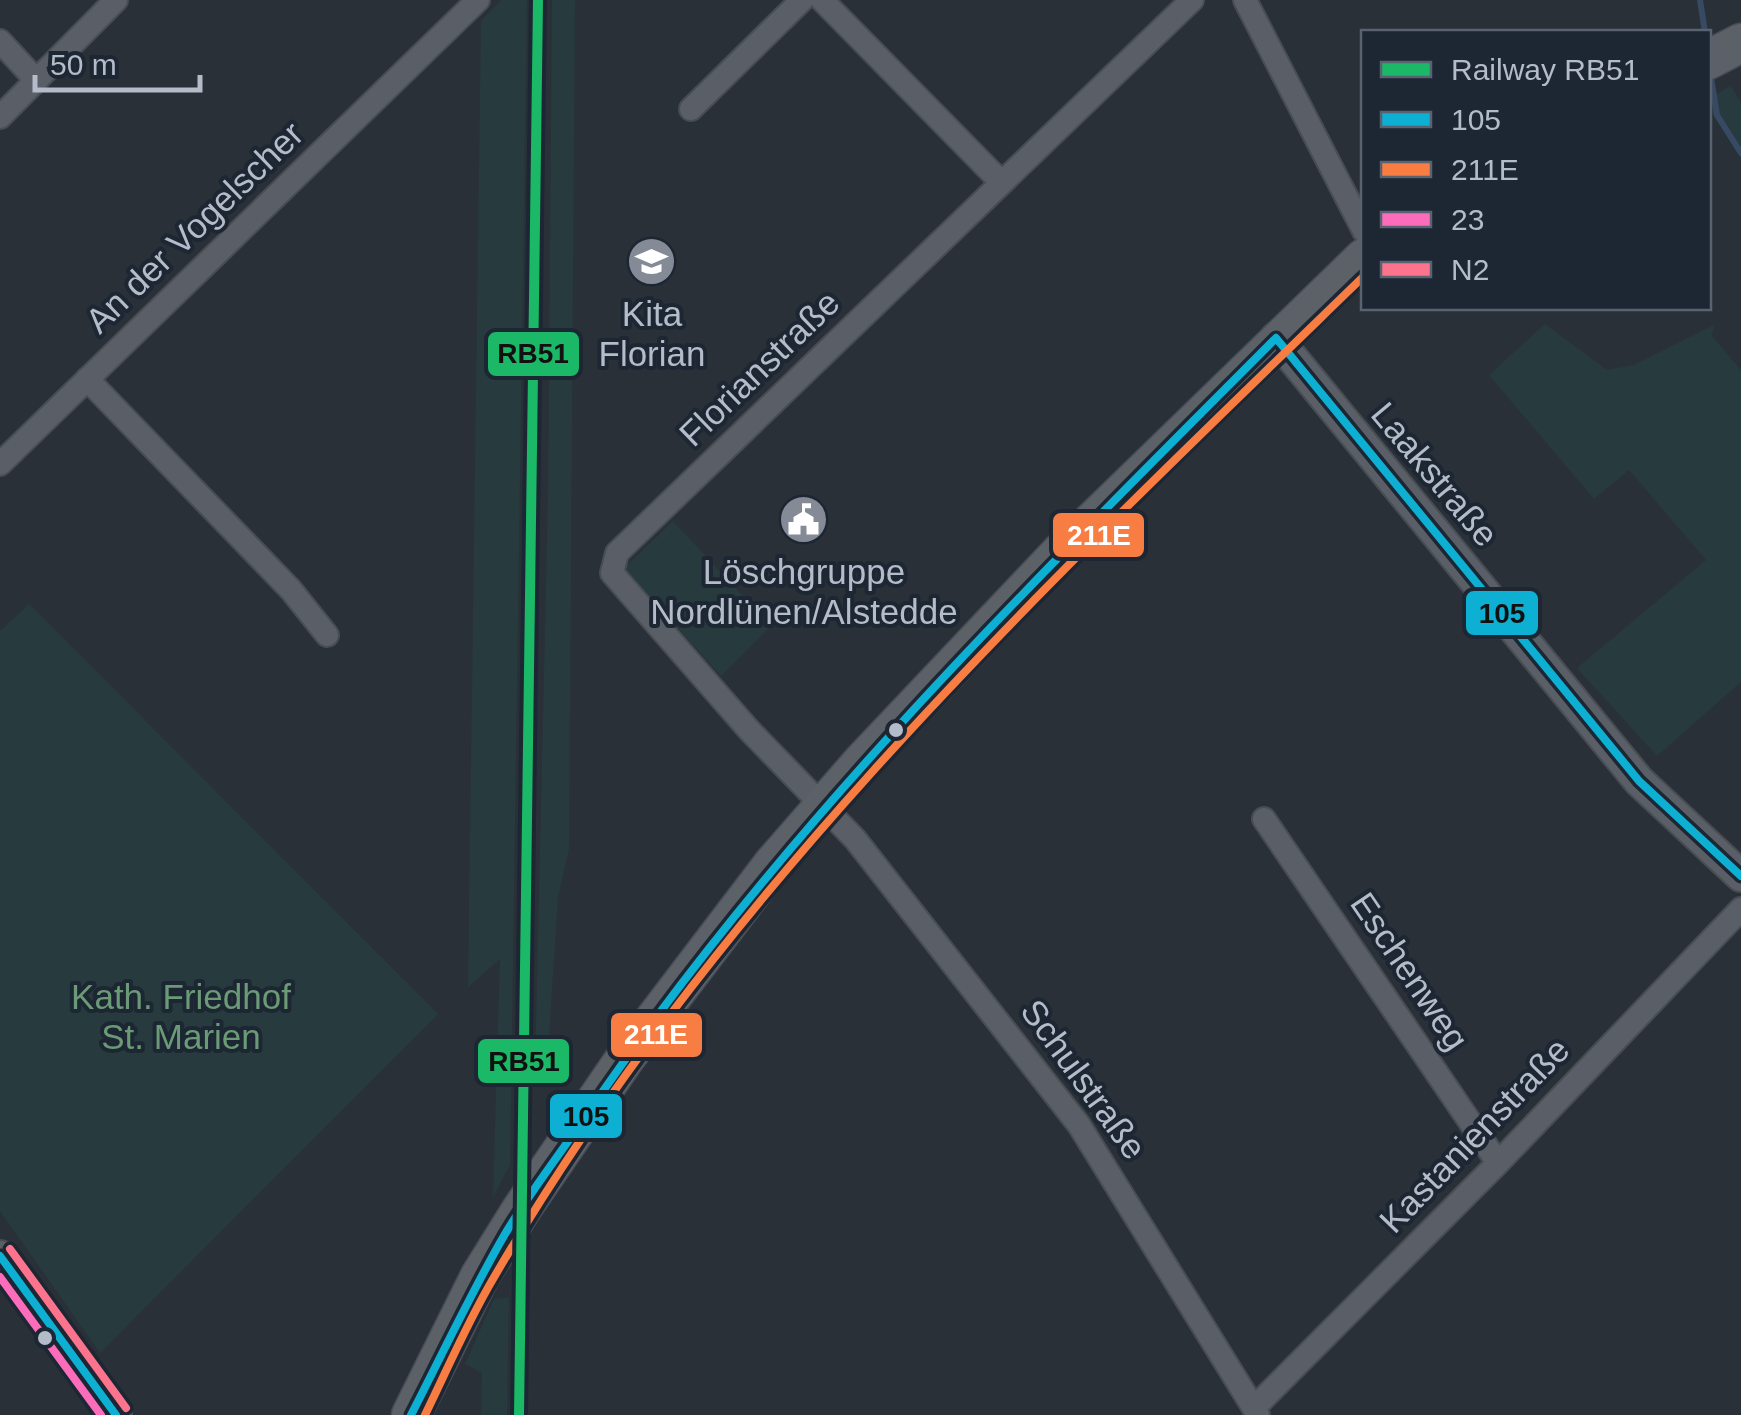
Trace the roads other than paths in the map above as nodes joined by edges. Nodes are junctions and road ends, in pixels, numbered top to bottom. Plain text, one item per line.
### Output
1 (116, 0) edge
2 (478, 0) edge
3 (802, 0) edge
4 (822, 0) edge
5 (1192, 0) edge
6 (1245, 0) edge
7 (0, 41) edge
8 (36, 80) junction
9 (691, 109) dead end
10 (0, 117) edge
11 (1001, 182) junction
12 (1361, 225) edge
13 (1361, 261) edge
14 (1276, 338) junction
15 (88, 379) junction
16 (0, 464) edge
17 (327, 636) dead end
18 (823, 807) junction
19 (1264, 819) dead end
20 (1741, 876) edge
21 (1741, 908) edge
22 (1498, 1163) junction
23 (0, 1256) edge
24 (1256, 1412) edge
25 (116, 1415) edge
26 (411, 1415) edge

1 - 8 street
2 - 15 street, An der Vogelscher
3 - 9 street
4 - 11 street
5 - 11 street, Florianstraße
6 - 12 street
7 - 8 street
8 - 10 street
11 - 18 street, Florianstraße
13 - 14 main road
14 - 18 main road
14 - 20 street, Laakstraße
15 - 16 street, An der Vogelscher
15 - 17 street, An der Vogelscher
18 - 24 street, Schulstraße
18 - 26 main road
19 - 22 street, Eschenweg
21 - 22 street, Kastanienstraße
22 - 24 street, Kastanienstraße
23 - 25 street

